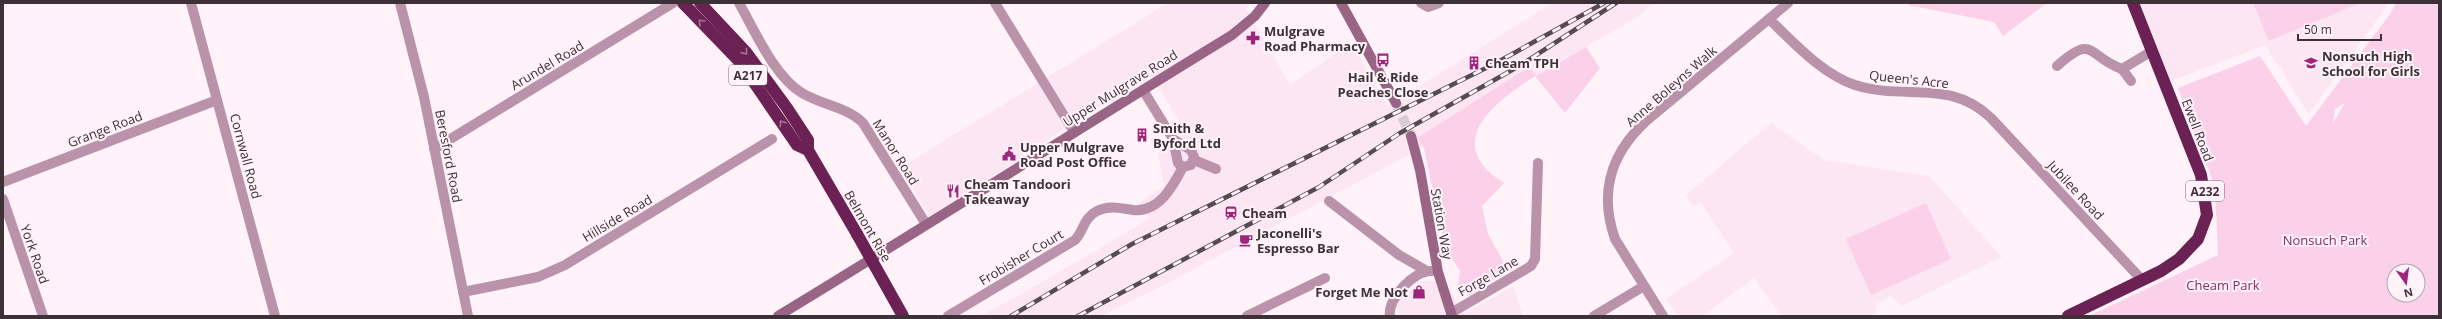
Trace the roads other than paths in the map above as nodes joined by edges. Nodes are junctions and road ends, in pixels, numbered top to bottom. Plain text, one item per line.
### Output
1 (191, 3) edge
2 (400, 3) edge
3 (673, 3) edge
4 (683, 3) edge
5 (700, 3) edge
6 (739, 3) edge
7 (995, 3) edge
8 (1265, 3) edge
9 (1341, 3) edge
10 (1421, 3) edge
11 (1439, 3) edge
12 (1788, 3) edge
13 (2133, 3) edge
14 (1769, 19) junction
15 (2152, 51) junction
16 (2057, 66) dead end
17 (2122, 69) junction
18 (2131, 81) dead end
19 (1143, 90) junction
20 (217, 100) junction
21 (1396, 103) tunnel mouth
22 (1991, 118) joint
23 (1074, 132) junction
24 (1410, 136) tunnel mouth
25 (772, 139) dead end
26 (1173, 139) junction
27 (434, 149) junction
28 (808, 150) junction
29 (1194, 160) junction
30 (1538, 163) dead end
31 (1183, 166) junction
32 (1216, 169) dead end
33 (3, 182) edge
34 (3, 200) edge
35 (1329, 201) dead end
36 (926, 224) junction
37 (1427, 271) junction
38 (1438, 272) junction
39 (1325, 278) dead end
40 (2142, 280) junction
41 (1644, 286) junction
42 (463, 292) junction
43 (1452, 314) edge
44 (1389, 315) edge
45 (43, 316) edge
46 (275, 316) edge
47 (468, 316) edge
48 (778, 316) edge
49 (903, 316) edge
50 (948, 316) edge
51 (1247, 316) edge
52 (1594, 316) edge
53 (1663, 316) edge
54 (2068, 316) edge

1 - 20 street, Cornwall Road
2 - 27 street, Beresford Road
3 - 27 street, Arundel Road
28 -> 4 highway, Belmont Rise / A217
5 -> 28 highway, Belmont Rise / A217
6 - 36 street, Manor Road
7 - 23 street
8 - 19 street, Upper Mulgrave Road
9 - 21 street
10 - 11 street
12 - 14 street, Anne Boleyns Walk
13 - 15 highway, Ewell Road / A232
14 - 22 street, Queen's Acre
14 - 41 street, Anne Boleyns Walk
15 - 17 street
15 - 40 highway, Ewell Road / A232
16 - 17 street
17 - 18 street
19 - 23 street, Upper Mulgrave Road
19 - 26 street
20 - 33 street, Grange Road
20 - 46 street, Cornwall Road
22 - 40 street, Jubilee Road
23 - 36 street, Upper Mulgrave Road
24 - 38 street, Station Way
25 - 42 street, Hillside Road
26 - 29 street
26 - 31 street
27 - 42 street, Beresford Road
28 - 49 highway, Belmont Rise / A217, bridge
29 - 31 street
29 - 32 street
30 - 43 street, Forge Lane
31 - 50 street, Frobisher Court
34 - 45 street, York Road
35 - 37 street
36 - 48 street, Upper Mulgrave Road
37 - 38 street
37 - 44 street
38 - 43 street, Station Way
39 - 51 street
40 - 54 highway, Ewell Road / A232
41 - 52 street
41 - 53 street, Anne Boleyns Walk
42 - 47 street, Beresford Road

